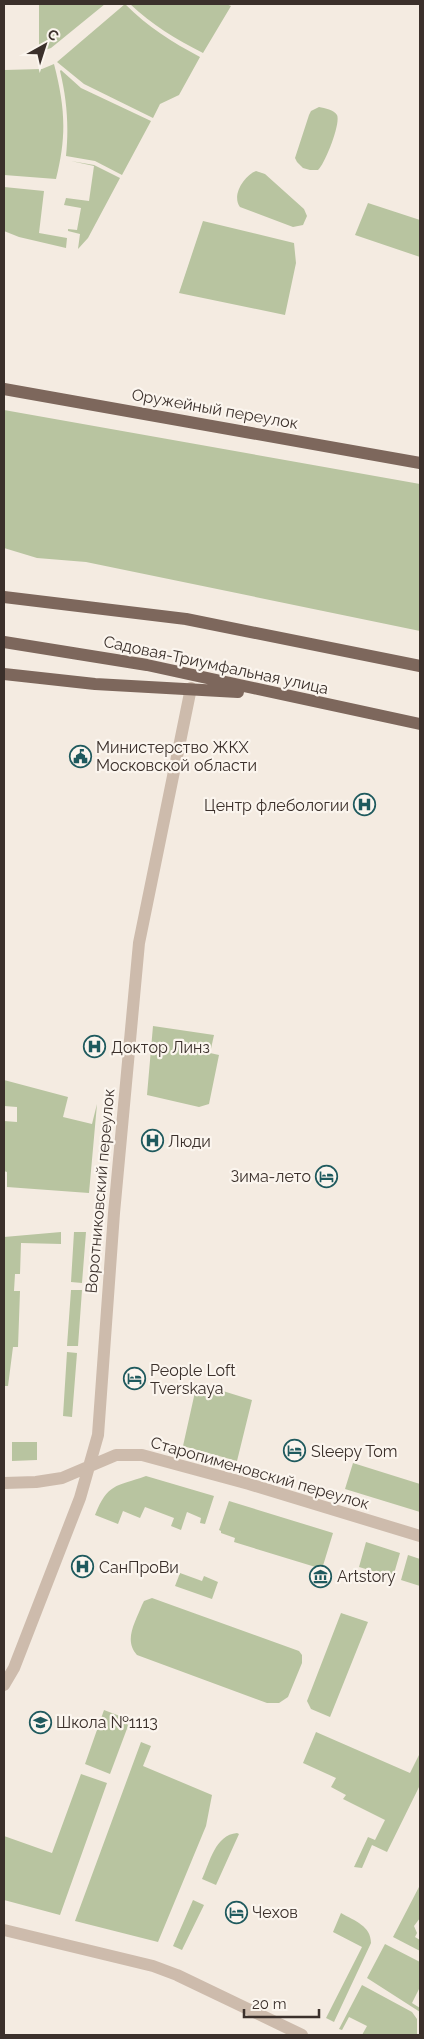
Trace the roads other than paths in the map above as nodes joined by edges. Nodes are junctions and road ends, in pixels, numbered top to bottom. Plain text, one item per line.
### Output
1 (4, 389) edge
2 (420, 463) edge
3 (4, 597) edge
4 (4, 642) edge
5 (420, 666) edge
6 (4, 674) edge
7 (191, 688) junction
8 (282, 695) junction
9 (420, 724) edge
10 (90, 1465) junction
11 (4, 1482) edge
12 (420, 1536) edge
13 (4, 1685) edge
14 (4, 1930) edge
15 (302, 2035) edge

1 - 2 main road, Оружейный переулок
3 - 5 main road, Садовая-Триумфальная улица
4 - 8 main road, Садовая-Триумфальная улица
6 - 7 main road
7 - 8 main road
7 - 10 street, Воротниковский переулок
8 - 9 main road, Садовая-Триумфальная улица
10 - 11 street, Старопименовский переулок
10 - 12 street, Старопименовский переулок
10 - 13 street, Воротниковский переулок
14 - 15 street

